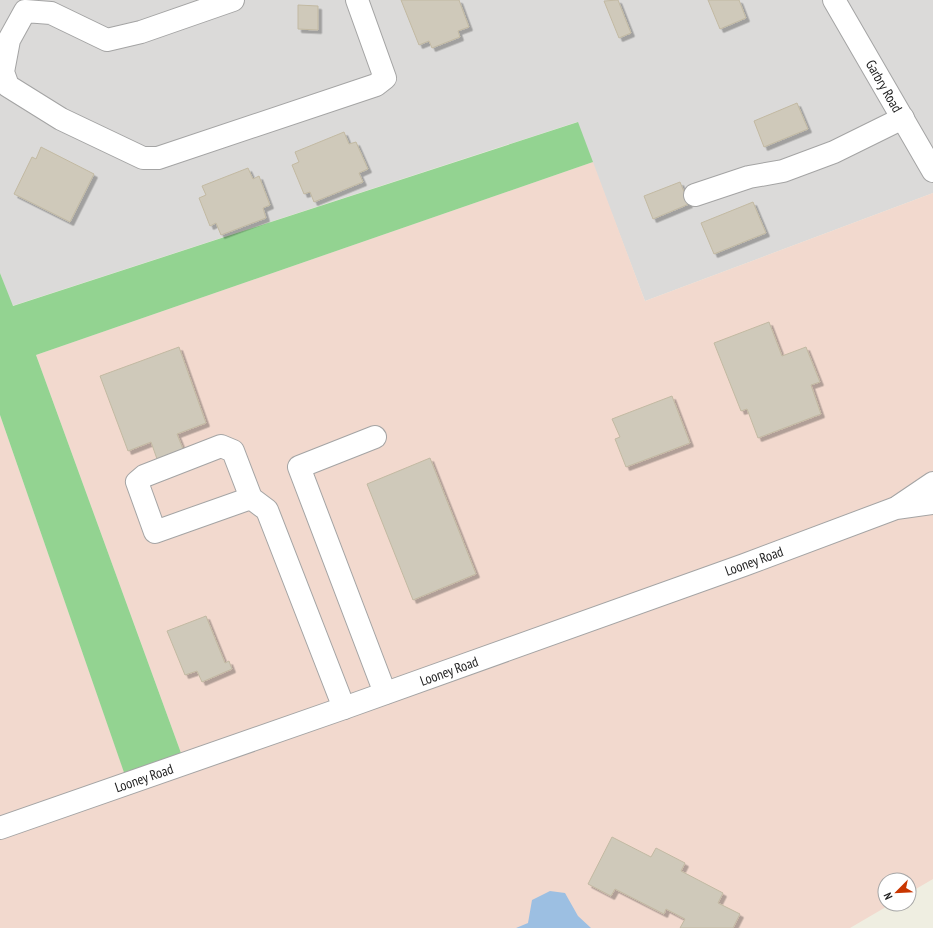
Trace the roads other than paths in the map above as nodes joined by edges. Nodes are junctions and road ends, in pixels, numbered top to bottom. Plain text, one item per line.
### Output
1 (233, 0) edge
2 (358, 0) edge
3 (834, 0) edge
4 (903, 118) junction
5 (933, 171) edge
6 (695, 195) dead end
7 (375, 437) dead end
8 (933, 483) edge
9 (251, 498) junction
10 (933, 503) edge
11 (896, 508) junction
12 (385, 694) junction
13 (344, 708) junction
14 (0, 828) edge

1 - 2 street
3 - 4 street, Garbry Road
4 - 5 street, Garbry Road
4 - 6 street
7 - 12 street
8 - 11 street, Looney Road
9 - 9 street
9 - 13 street
10 - 11 street, Looney Road
11 - 12 street, Looney Road
12 - 13 street, Looney Road
13 - 14 street, Looney Road

